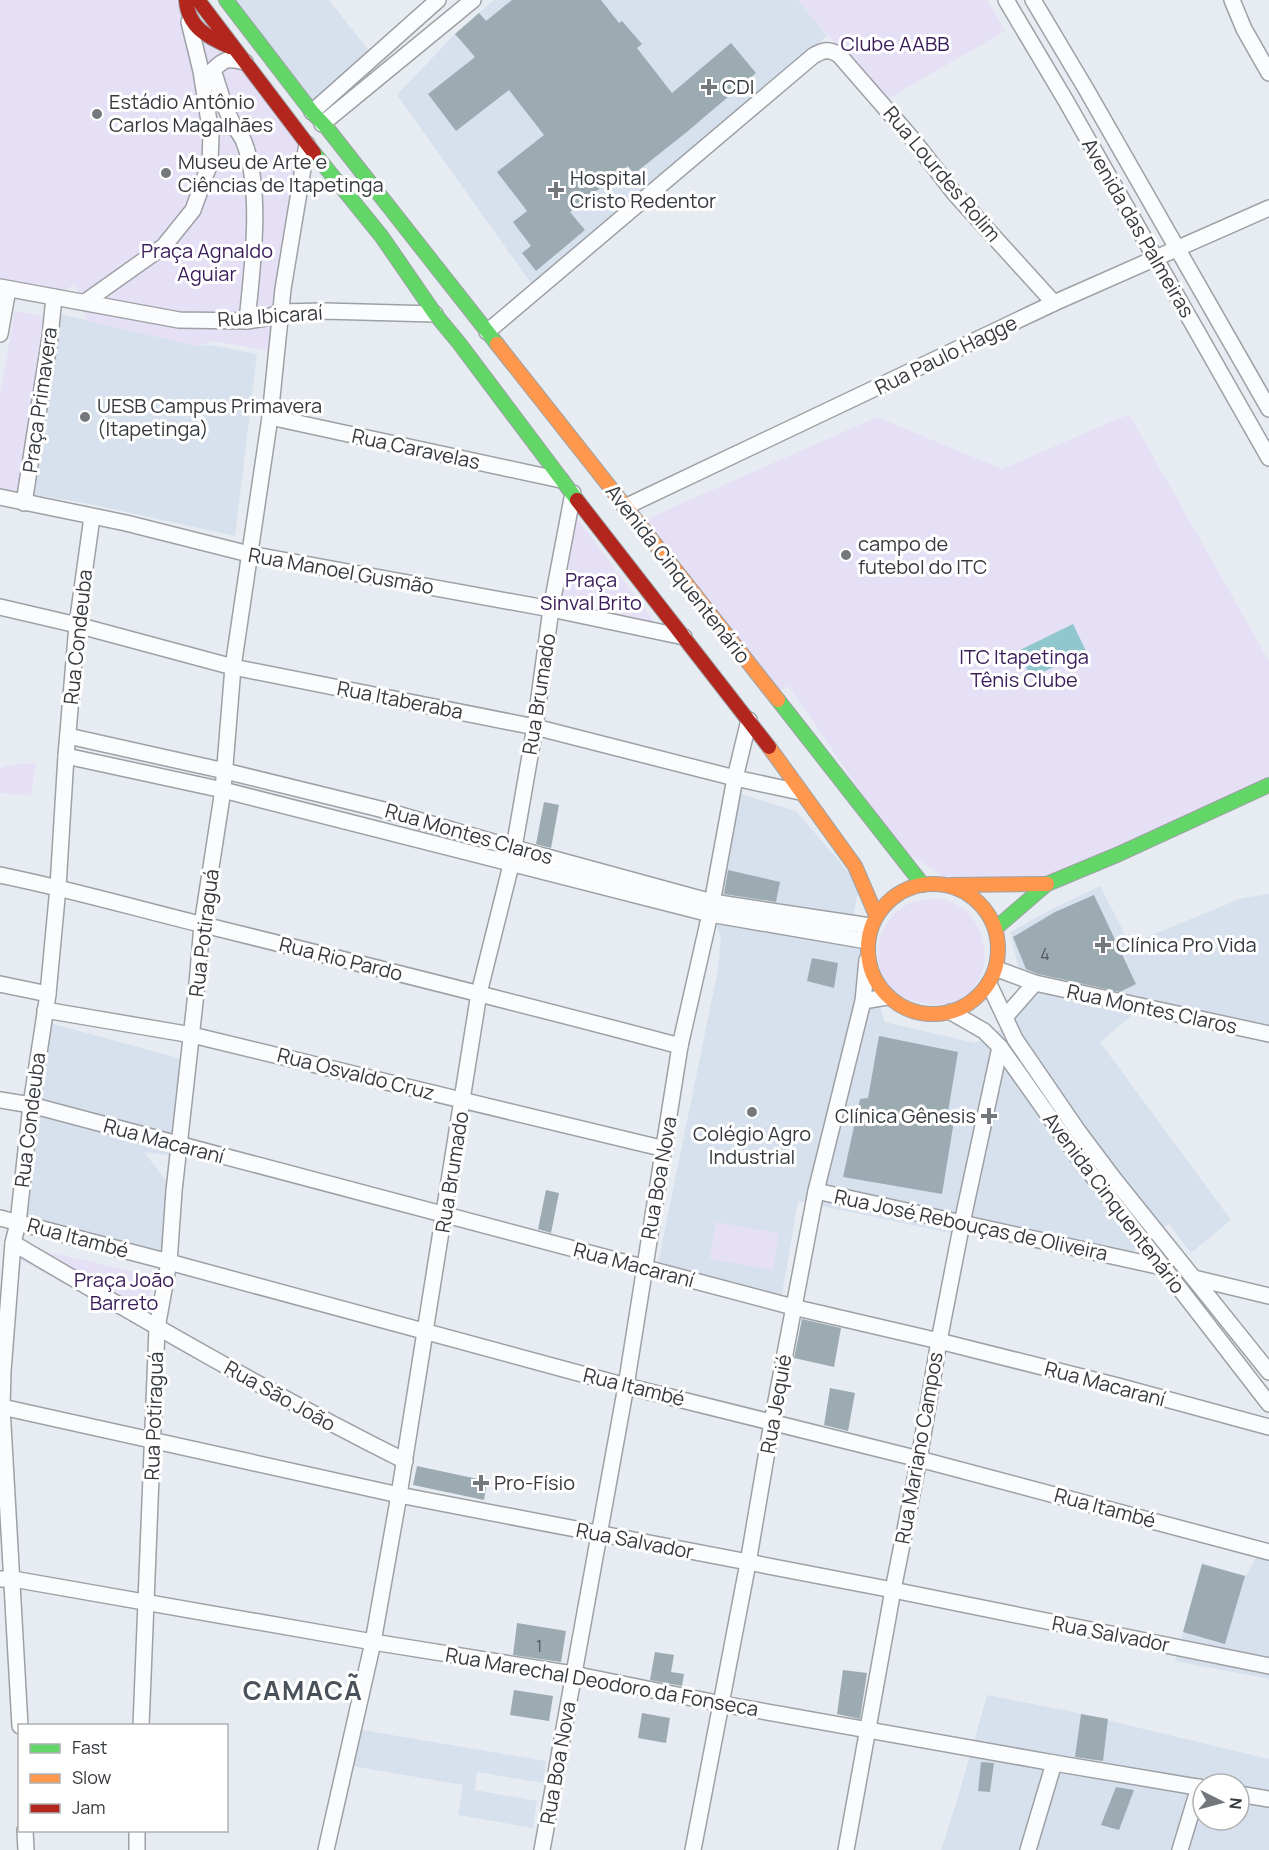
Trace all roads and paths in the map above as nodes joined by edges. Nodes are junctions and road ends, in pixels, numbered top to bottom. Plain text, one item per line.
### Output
1 (198, 0) edge
2 (217, 0) edge
3 (226, 0) edge
4 (438, 0) edge
5 (1006, 0) edge
6 (1033, 0) edge
7 (1232, 0) edge
8 (469, 1) edge
9 (185, 4) edge
10 (234, 48) junction
11 (245, 62) junction
12 (1269, 73) edge
13 (302, 98) junction
14 (312, 112) junction
15 (322, 124) junction
16 (239, 132) junction
17 (211, 134) junction
18 (307, 144) junction
19 (1269, 208) edge
20 (1177, 248) junction
21 (1155, 259) junction
22 (433, 263) junction
23 (4, 288) edge
24 (54, 297) junction
25 (85, 302) junction
26 (1054, 303) junction
27 (280, 312) junction
28 (435, 314) junction
29 (247, 321) junction
30 (488, 332) junction
31 (0, 334) edge
32 (1269, 409) edge
33 (270, 417) junction
34 (1269, 458) edge
35 (561, 480) junction
36 (573, 493) junction
37 (0, 497) edge
38 (24, 503) junction
39 (625, 507) junction
40 (92, 517) junction
41 (249, 554) junction
42 (0, 607) edge
43 (551, 609) junction
44 (77, 625) junction
45 (684, 637) junction
46 (233, 667) junction
47 (749, 720) junction
48 (535, 727) junction
49 (68, 736) junction
50 (66, 756) junction
51 (225, 771) junction
52 (735, 778) junction
53 (1269, 784) edge
54 (223, 790) junction
55 (800, 792) junction
56 (514, 848) junction
57 (511, 864) junction
58 (0, 875) edge
59 (1047, 884) junction
60 (923, 885) junction
61 (944, 885) junction
62 (58, 887) junction
63 (711, 908) junction
64 (202, 925) junction
65 (871, 928) junction
66 (996, 928) junction
67 (867, 960) junction
68 (997, 969) junction
69 (1035, 983) junction
70 (0, 984) edge
71 (989, 984) junction
72 (480, 993) junction
73 (48, 994) junction
74 (887, 997) junction
75 (863, 1001) junction
76 (45, 1010) junction
77 (951, 1012) junction
78 (1006, 1016) junction
79 (1269, 1034) edge
80 (192, 1035) junction
81 (680, 1046) junction
82 (1000, 1047) junction
83 (0, 1100) edge
84 (463, 1101) junction
85 (31, 1105) junction
86 (180, 1145) junction
87 (665, 1149) junction
88 (816, 1191) junction
89 (445, 1216) junction
90 (0, 1218) edge
91 (18, 1222) junction
92 (962, 1224) junction
93 (13, 1244) junction
94 (169, 1262) junction
95 (644, 1267) junction
96 (1162, 1267) junction
97 (1194, 1278) junction
98 (1269, 1296) edge
99 (793, 1307) junction
100 (157, 1328) junction
101 (426, 1332) junction
102 (939, 1341) junction
103 (1269, 1372) edge
104 (626, 1386) junction
105 (1269, 1404) edge
106 (2, 1407) junction
107 (772, 1422) junction
108 (1269, 1427) edge
109 (153, 1441) junction
110 (919, 1459) junction
111 (405, 1461) junction
112 (399, 1495) junction
113 (599, 1533) junction
114 (1269, 1552) edge
115 (748, 1563) junction
116 (6, 1579) edge
117 (893, 1590) junction
118 (145, 1602) junction
119 (373, 1642) junction
120 (1269, 1666) edge
121 (573, 1674) junction
122 (722, 1704) junction
123 (20, 1724) edge
124 (141, 1724) edge
125 (867, 1729) junction
126 (1054, 1763) junction
127 (1191, 1785) edge
128 (1251, 1796) edge
129 (1269, 1799) edge
130 (1191, 1817) edge
131 (25, 1832) edge
132 (137, 1832) edge
133 (26, 1850) edge
134 (137, 1850) edge
135 (326, 1850) edge
136 (542, 1850) edge
137 (693, 1850) edge
138 (846, 1850) edge
139 (1028, 1850) edge
140 (1180, 1850) edge

1 - 10 main road, Avenida Cinquentenário
2 - 13 main road, Avenida Cinquentenário
3 - 13 main road, Avenida Cinquentenário
4 - 14 street
5 - 21 street, Avenida das Palmeiras
6 - 20 street, Avenida das Palmeiras
7 - 12 street
8 - 15 street
9 - 10 main road, Avenida Cinquentenário
9 - 17 street
10 - 11 main road, Avenida Cinquentenário
11 - 16 street
11 - 18 main road, Avenida Cinquentenário
13 - 14 main road, Avenida Cinquentenário
14 - 15 main road, Avenida Cinquentenário
15 - 22 main road, Avenida Cinquentenário
16 - 17 street
16 - 29 street
17 - 25 street
18 - 27 street, Rua Potiraguá
18 - 28 main road, Avenida Cinquentenário
19 - 20 street, Rua Paulo Hagge
20 - 21 street, Rua Paulo Hagge
20 - 32 street, Avenida das Palmeiras
21 - 26 street, Rua Paulo Hagge
21 - 34 street, Avenida das Palmeiras
22 - 28 main road
22 - 30 main road, Avenida Cinquentenário
23 - 24 street, Rua Ibicaraí
23 - 31 street
24 - 25 street, Rua Ibicaraí
24 - 38 street, Praça Primavera
25 - 29 street, Rua Ibicaraí
26 - 30 street, Rua Lourdes Rolim
26 - 39 street, Rua Paulo Hagge
27 - 28 street, Rua Ibicaraí
27 - 29 street, Rua Ibicaraí
27 - 33 street, Rua Potiraguá
28 - 35 main road, Avenida Cinquentenário
30 - 39 main road, Avenida Cinquentenário
33 - 35 street, Rua Caravelas
33 - 41 street, Rua Potiraguá
35 - 36 main road, Avenida Cinquentenário
36 - 43 street, Rua Brumado
36 - 45 main road, Avenida Cinquentenário
37 - 38 street, Rua Manoel Gusmão
38 - 40 street, Rua Manoel Gusmão
39 - 60 main road, Avenida Cinquentenário
40 - 41 street, Rua Manoel Gusmão
40 - 44 street, Rua Condeuba
41 - 43 street, Rua Manoel Gusmão
41 - 46 street, Rua Potiraguá
42 - 44 street, Rua Itaberaba
43 - 45 street, Rua Manoel Gusmão
43 - 48 street, Rua Brumado
44 - 46 street, Rua Itaberaba
44 - 49 street, Rua Condeuba
45 - 47 main road, Avenida Cinquentenário
46 - 48 street, Rua Itaberaba
46 - 51 street, Rua Potiraguá
47 - 52 street, Rua Boa Nova
47 - 55 main road, Avenida Cinquentenário
48 - 52 street, Rua Itaberaba
48 - 56 street, Rua Brumado
49 - 50 street, Rua Condeuba
49 - 51 street, Rua Montes Claros
50 - 54 street, Rua Montes Claros
50 - 62 street, Rua Condeuba
51 - 54 street, Rua Potiraguá
51 - 56 street, Rua Montes Claros
52 - 55 street, Rua Itaberaba
52 - 63 street, Rua Boa Nova
53 - 59 main road
54 - 57 street, Rua Montes Claros
54 - 64 street, Rua Potiraguá
55 - 65 main road, Avenida Cinquentenário
56 - 57 street, Rua Brumado
56 - 63 street, Rua Montes Claros
57 - 63 street, Rua Montes Claros
57 - 72 street, Rua Brumado
58 - 62 street, Rua Rio Pardo
59 - 61 main road
59 - 66 main road
60 - 61 main road
60 - 65 main road
61 - 66 main road
62 - 64 street, Rua Rio Pardo
62 - 73 street, Rua Condeuba
63 - 65 street, Rua Montes Claros
63 - 81 street, Rua Boa Nova
64 - 72 street, Rua Rio Pardo
64 - 80 street, Rua Potiraguá
65 - 67 main road
66 - 68 main road
67 - 74 main road
67 - 75 street, Rua Jequié
68 - 69 street, Rua Montes Claros
68 - 71 main road
69 - 78 street
69 - 79 street, Rua Montes Claros
70 - 73 street
71 - 77 main road
71 - 78 street, Avenida Cinquentenário
72 - 81 street, Rua Rio Pardo
72 - 84 street, Rua Brumado
73 - 76 street, Rua Condeuba
74 - 75 street
74 - 77 main road
75 - 88 street, Rua Jequié
76 - 80 street, Rua Osvaldo Cruz
76 - 85 street, Rua Condeuba
77 - 82 street, Avenida Cinquentenário
78 - 97 street, Avenida Cinquentenário
80 - 84 street, Rua Osvaldo Cruz
80 - 86 street, Rua Potiraguá
81 - 87 street, Rua Boa Nova
82 - 92 street, Rua Mariano Campos
82 - 96 street, Avenida Cinquentenário
83 - 85 street, Rua Macaraní
84 - 87 street, Rua Osvaldo Cruz
84 - 89 street, Rua Brumado
85 - 86 street, Rua Macaraní
85 - 91 street, Rua Condeuba
86 - 89 street, Rua Macaraní
86 - 94 street, Rua Potiraguá
87 - 95 street, Rua Boa Nova
88 - 92 street, Rua José Rebouças de Oliveira
88 - 99 street, Rua Jequié
89 - 95 street, Rua Macaraní
89 - 101 street, Rua Brumado
90 - 91 street, Rua Itambé
91 - 93 street, Rua Condeuba
91 - 94 street, Rua Itambé
92 - 96 street, Rua José Rebouças de Oliveira
92 - 102 street, Rua Mariano Campos
93 - 100 street
93 - 106 street, Rua Condeuba
94 - 100 street, Rua Potiraguá
94 - 101 street, Rua Itambé
95 - 99 street, Rua Macaraní
95 - 104 street, Rua Boa Nova
96 - 105 street, Avenida Cinquentenário
97 - 98 street
97 - 103 street, Avenida Cinquentenário
99 - 102 street, Rua Macaraní
99 - 107 street, Rua Jequié
100 - 109 street, Rua Potiraguá
100 - 111 street, Rua São João
101 - 104 street, Rua Itambé
101 - 111 street, Rua Brumado
102 - 108 street, Rua Macaraní
102 - 110 street, Rua Mariano Campos
104 - 107 street, Rua Itambé
104 - 113 street, Rua Boa Nova
106 - 109 street, Rua Salvador
106 - 116 street, Rua Condeuba
107 - 110 street, Rua Itambé
107 - 115 street, Rua Jequié
109 - 112 street, Rua Salvador
109 - 118 street, Rua Potiraguá
110 - 114 street, Rua Itambé
110 - 117 street, Rua Mariano Campos
111 - 112 street, Rua Brumado
112 - 113 street, Rua Salvador
112 - 119 street, Rua Brumado
113 - 115 street, Rua Salvador
113 - 121 street, Rua Boa Nova
115 - 117 street, Rua Salvador
115 - 122 street, Rua Jequié
116 - 118 street, Rua Marechal Deodoro da Fonseca
116 - 123 street, Rua Condeuba
117 - 120 street, Rua Salvador
117 - 125 street, Rua Mariano Campos
118 - 119 street, Rua Marechal Deodoro da Fonseca
118 - 124 street, Rua Potiraguá
119 - 121 street, Rua Marechal Deodoro da Fonseca
119 - 135 street, Rua Brumado
121 - 122 street, Rua Marechal Deodoro da Fonseca
121 - 136 street, Rua Boa Nova
122 - 125 street, Rua Marechal Deodoro da Fonseca
122 - 137 street, Rua Jequié
125 - 126 street, Rua Marechal Deodoro da Fonseca
125 - 138 street, Rua Mariano Campos
126 - 127 street, Rua Marechal Deodoro da Fonseca
126 - 139 street
128 - 129 street
130 - 140 street
131 - 133 street
132 - 134 street

